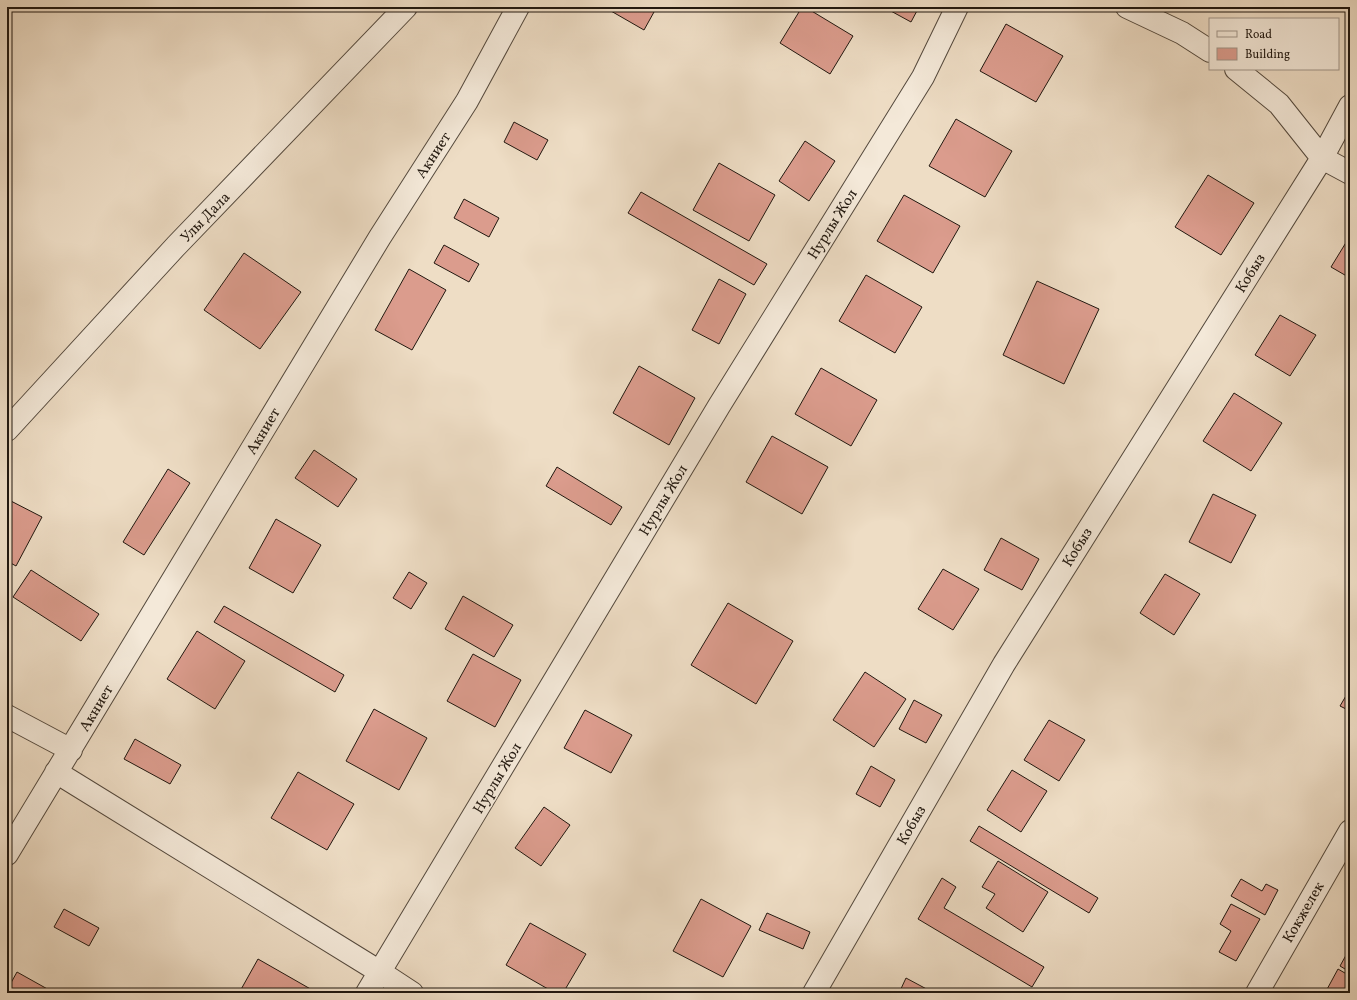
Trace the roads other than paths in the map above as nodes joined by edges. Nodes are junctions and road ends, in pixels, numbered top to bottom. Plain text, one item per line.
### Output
1 (406, 7) edge
2 (518, 7) edge
3 (957, 7) edge
4 (1127, 7) edge
5 (1209, 50) edge
6 (1237, 70) edge
7 (1350, 106) edge
8 (1322, 158) junction
9 (1350, 173) edge
10 (7, 430) edge
11 (7, 716) edge
12 (71, 750) junction
13 (56, 772) junction
14 (1350, 832) edge
15 (7, 854) edge
16 (380, 972) junction
17 (367, 993) edge
18 (412, 993) edge
19 (814, 993) edge
20 (1257, 993) edge

1 - 10 street, Улы Дала
2 - 12 street, Акниет
3 - 16 street, Нурлы Жол
4 - 5 street
6 - 8 street
7 - 8 street, Кобыз
8 - 9 street
8 - 19 street, Кобыз
11 - 12 street
12 - 13 street, Акниет
13 - 15 street, Акниет
13 - 16 street
14 - 20 street, Кокжелек
16 - 17 street, Нурлы Жол
16 - 18 street

